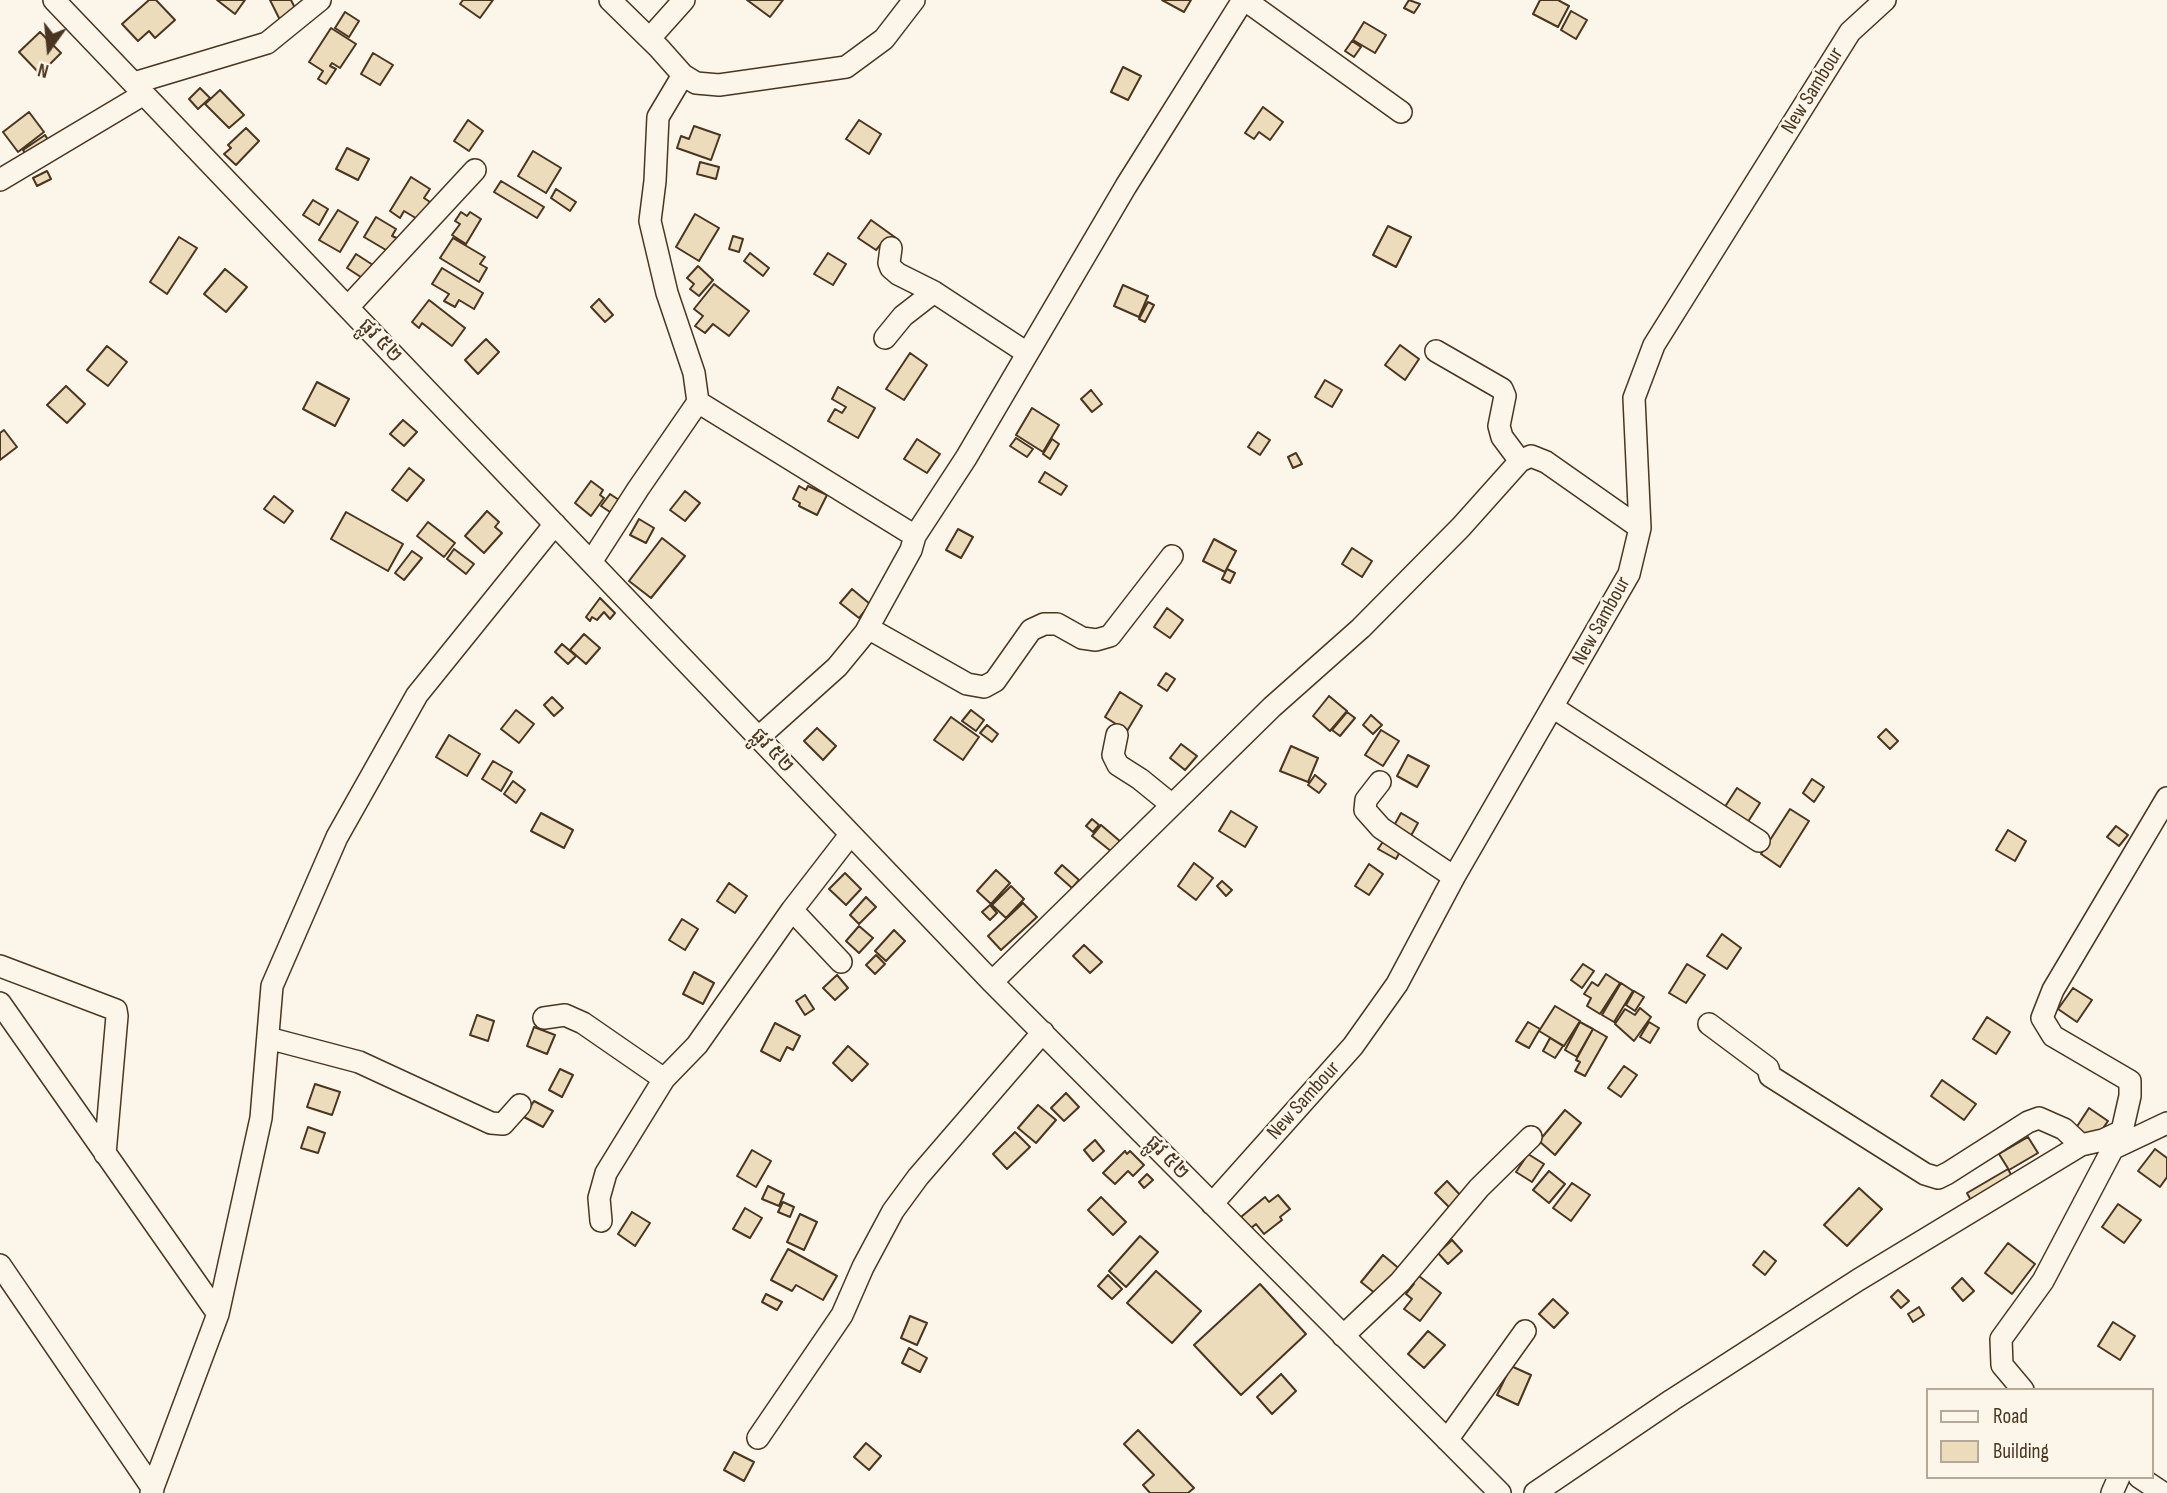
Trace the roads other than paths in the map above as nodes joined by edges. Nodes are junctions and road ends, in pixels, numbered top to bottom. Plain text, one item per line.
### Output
1 (54, 0) edge
2 (320, 0) edge
3 (610, 0) edge
4 (684, 0) edge
5 (914, 0) edge
6 (1244, 0) edge
7 (1869, 0) edge
8 (1885, 0) edge
9 (1850, 32) junction
10 (650, 38) junction
11 (683, 75) junction
12 (139, 89) junction
13 (1401, 112) dead end
14 (475, 170) dead end
15 (0, 180) edge
16 (891, 248) dead end
17 (934, 292) junction
18 (348, 307) junction
19 (885, 338) dead end
20 (1436, 351) dead end
21 (1027, 354) junction
22 (698, 402) junction
23 (1520, 461) junction
24 (555, 524) junction
25 (1640, 528) junction
26 (915, 536) junction
27 (1172, 556) dead end
28 (592, 562) junction
29 (868, 628) junction
30 (1554, 708) junction
31 (1117, 735) dead end
32 (759, 737) junction
33 (1380, 782) dead end
34 (2167, 798) edge
35 (1172, 805) junction
36 (850, 835) junction
37 (1759, 841) dead end
38 (1454, 877) junction
39 (792, 910) junction
40 (841, 962) dead end
41 (0, 966) edge
42 (992, 982) junction
43 (0, 1003) edge
44 (544, 1018) dead end
45 (1709, 1024) dead end
46 (1043, 1032) junction
47 (268, 1038) junction
48 (664, 1079) junction
49 (520, 1105) dead end
50 (2167, 1122) edge
51 (1531, 1137) dead end
52 (2117, 1140) junction
53 (2081, 1145) junction
54 (105, 1154) junction
55 (1212, 1204) junction
56 (601, 1222) dead end
57 (0, 1265) edge
58 (218, 1314) junction
59 (1525, 1331) dead end
60 (1343, 1336) junction
61 (2021, 1388) edge
62 (758, 1438) dead end
63 (1447, 1440) junction
64 (2142, 1479) edge
65 (152, 1491) edge
66 (1500, 1493) edge
67 (1535, 1493) edge
68 (2163, 1493) edge

1 - 12 street, ផ្លូវ ៥២
2 - 12 street
3 - 10 street
4 - 10 street
5 - 11 street
6 - 13 street
6 - 21 street
7 - 9 street
8 - 9 street, New Sambour
9 - 25 street, New Sambour
10 - 11 street
11 - 22 street
12 - 15 street
12 - 18 street, ផ្លូវ ៥២
14 - 18 street
16 - 17 street
17 - 19 street
17 - 21 street
18 - 24 street, ផ្លូវ ៥២
20 - 23 street
21 - 26 street
22 - 26 street
22 - 28 street
23 - 25 street
23 - 35 street
24 - 28 street, ផ្លូវ ៥២
24 - 47 street
25 - 30 street, New Sambour
26 - 29 street
27 - 29 street
28 - 32 street, ផ្លូវ ៥២
29 - 32 street
30 - 37 street
30 - 38 street, New Sambour
31 - 35 street
32 - 36 street, ផ្លូវ ៥២
33 - 38 street
34 - 52 street
35 - 42 street
36 - 39 street
36 - 42 street, ផ្លូវ ៥២
38 - 55 street, New Sambour
39 - 40 street
39 - 48 street
41 - 54 street
42 - 46 street, ផ្លូវ ៥២
43 - 54 street
44 - 48 street
45 - 53 street
46 - 55 street, ផ្លូវ ៥២
46 - 62 street
47 - 49 street
47 - 58 street
48 - 56 street
50 - 52 street
51 - 60 street
52 - 53 street
52 - 61 street
53 - 67 street
54 - 58 street
55 - 60 street, ផ្លូវ ៥២
57 - 65 street
58 - 65 street
59 - 63 street
60 - 63 street, ផ្លូវ ៥២
63 - 66 street, ផ្លូវ ៥២
64 - 68 street

